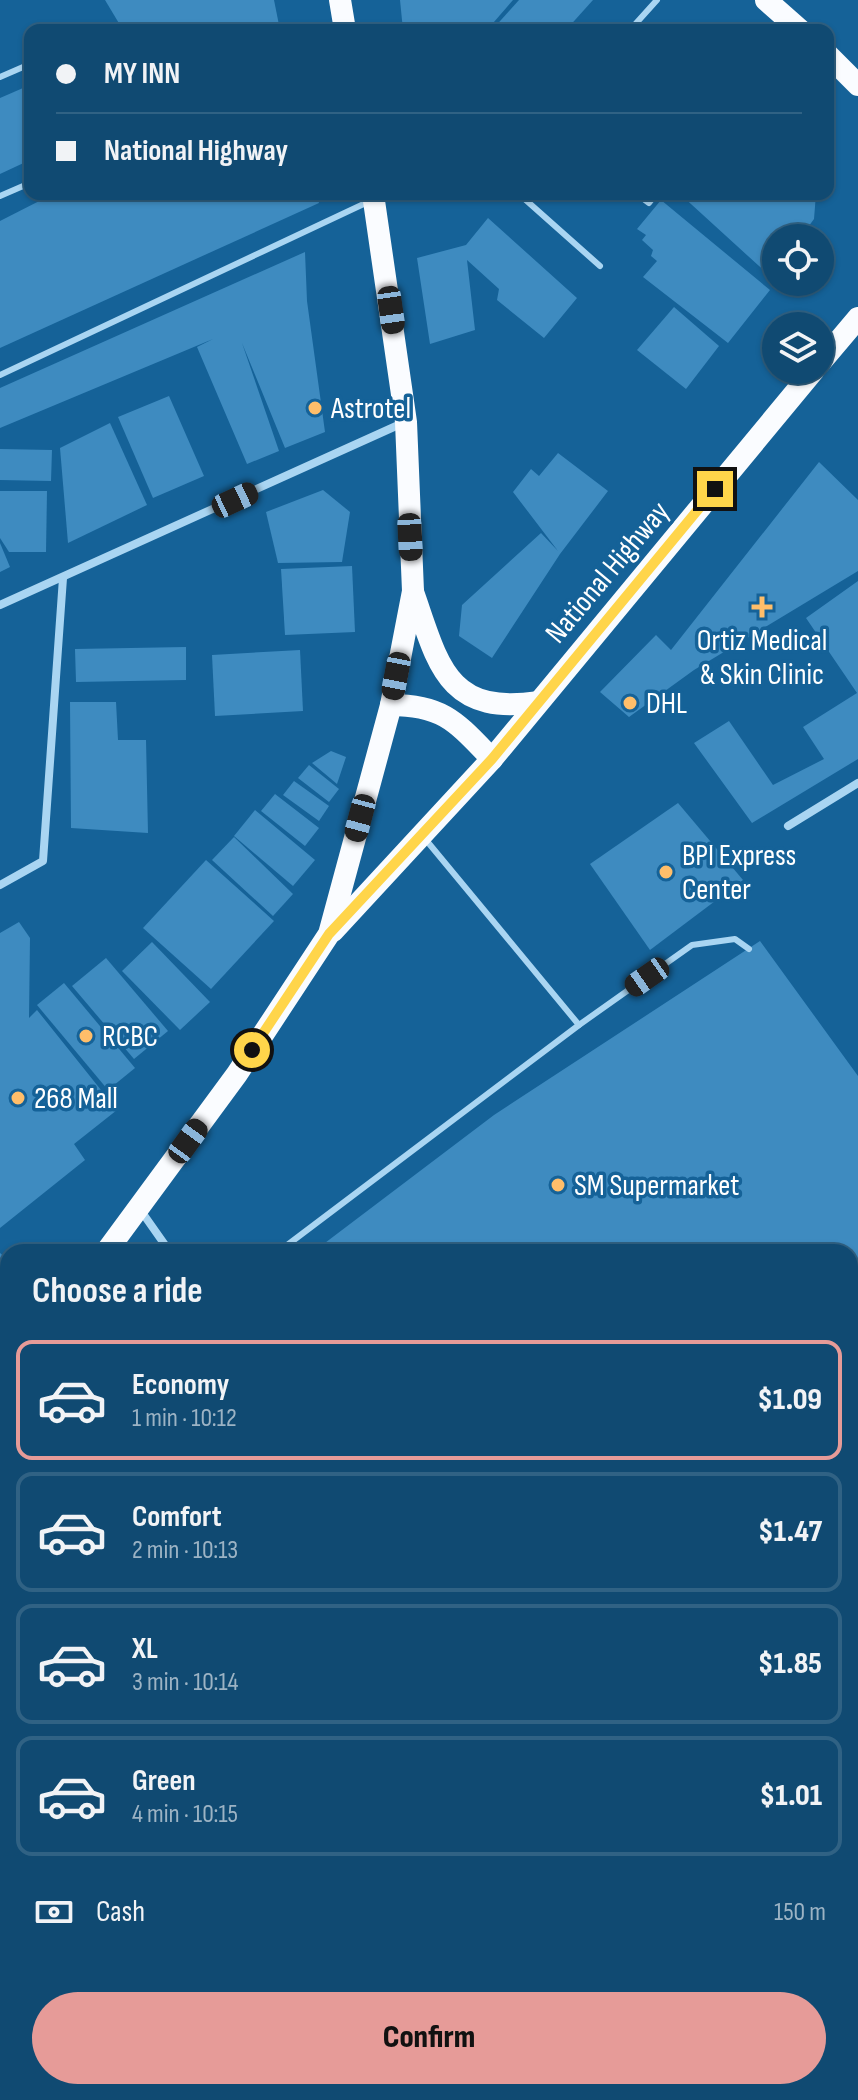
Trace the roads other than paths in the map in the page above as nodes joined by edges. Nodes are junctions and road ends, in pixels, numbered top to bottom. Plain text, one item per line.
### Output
1 (340, 0) edge
2 (657, 0) edge
3 (766, 0) edge
4 (344, 24) edge
5 (635, 24) edge
6 (792, 24) edge
7 (842, 65) edge
8 (24, 67) edge
9 (0, 77) edge
10 (858, 85) edge
11 (24, 186) edge
12 (0, 196) edge
13 (365, 200) edge
14 (374, 200) edge
15 (526, 200) edge
16 (600, 266) dead end
17 (858, 318) edge
18 (834, 346) edge
19 (0, 375) edge
20 (802, 384) edge
21 (406, 422) junction
22 (63, 578) junction
23 (413, 591) junction
24 (0, 605) edge
25 (538, 702) junction
26 (391, 705) junction
27 (492, 759) junction
28 (858, 783) edge
29 (788, 826) dead end
30 (423, 835) junction
31 (0, 885) edge
32 (329, 934) junction
33 (749, 949) dead end
34 (579, 1025) junction
35 (139, 1208) junction
36 (112, 1244) edge
37 (164, 1244) edge
38 (289, 1244) edge

1 - 4 highway
2 - 5 lane
3 - 6 highway
7 - 10 highway
8 - 9 lane
11 - 12 lane
13 - 19 lane
14 - 21 highway
15 - 16 lane
17 - 18 highway
20 - 25 highway, National Highway
21 - 22 street
21 - 23 highway
22 - 24 street
22 - 31 street
23 - 25 highway
23 - 26 highway
25 - 27 highway, National Highway
26 - 27 highway
26 - 32 highway
27 - 30 highway, National Highway
28 - 29 street
30 - 32 highway, National Highway
30 - 34 lane
32 - 35 highway
33 - 34 lane
34 - 38 lane
35 - 36 highway
35 - 37 street

